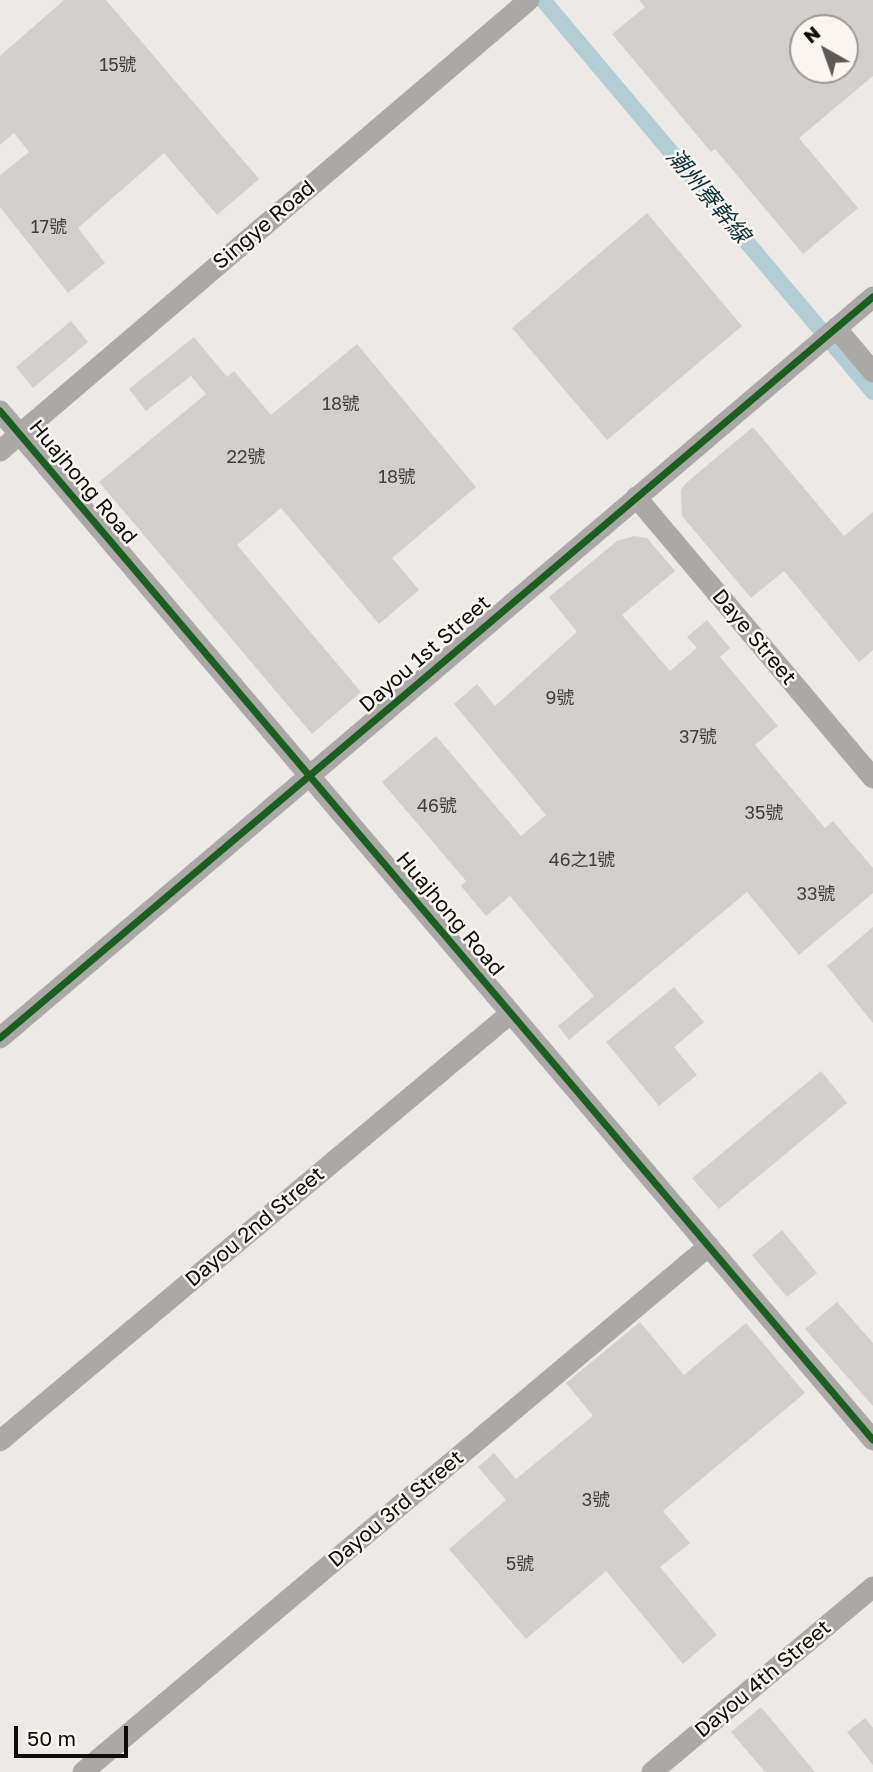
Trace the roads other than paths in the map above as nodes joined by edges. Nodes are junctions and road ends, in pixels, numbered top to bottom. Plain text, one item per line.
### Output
1 (529, 0) edge
2 (873, 297) edge
3 (836, 328) junction
4 (873, 372) edge
5 (0, 411) edge
6 (19, 435) junction
7 (0, 451) edge
8 (636, 497) junction
9 (310, 777) junction
10 (873, 778) edge
11 (510, 1013) junction
12 (0, 1038) edge
13 (709, 1246) junction
14 (873, 1440) edge
15 (0, 1441) edge
16 (873, 1587) edge
17 (83, 1772) edge
18 (652, 1772) edge

1 - 6 street, Singye Road
2 - 3 street, Dayou 1st Street
3 - 4 street
3 - 8 street, Dayou 1st Street
5 - 6 street, Huajhong Road
6 - 7 street, Singye Road
6 - 9 street, Huajhong Road
8 - 9 street, Dayou 1st Street
8 - 10 street, Daye Street
9 - 11 street, Huajhong Road
9 - 12 street, Dayou 1st Street
11 - 13 street, Huajhong Road
11 - 15 street, Dayou 2nd Street
13 - 14 street, Huajhong Road
13 - 17 street, Dayou 3rd Street
16 - 18 street, Dayou 4th Street

